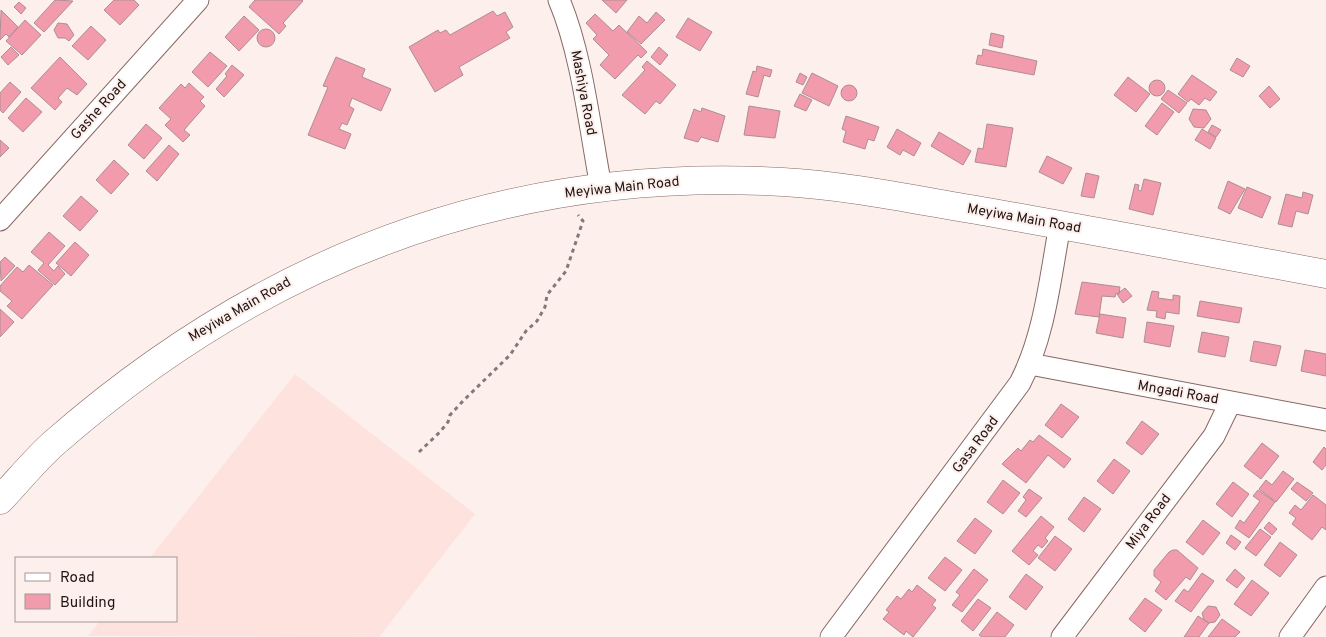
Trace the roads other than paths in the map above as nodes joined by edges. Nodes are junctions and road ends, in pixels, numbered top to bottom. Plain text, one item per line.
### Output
1 (198, 0) edge
2 (559, 0) edge
3 (601, 187) junction
4 (0, 220) edge
5 (1060, 225) junction
6 (1326, 274) edge
7 (1030, 364) junction
8 (1230, 403) junction
9 (1326, 420) edge
10 (0, 500) edge
11 (1326, 586) edge
12 (831, 637) edge
13 (1062, 637) edge
14 (1290, 637) edge

1 - 4 street, Gashe Road
2 - 3 street, Mashiya Road
3 - 5 street, Meyiwa Main Road
3 - 10 street, Meyiwa Main Road
5 - 6 street, Meyiwa Main Road
5 - 7 street, Gasa Road
7 - 8 street, Mngadi Road
7 - 12 street, Gasa Road
8 - 9 street, Mngadi Road
8 - 13 street, Miya Road
11 - 14 street

